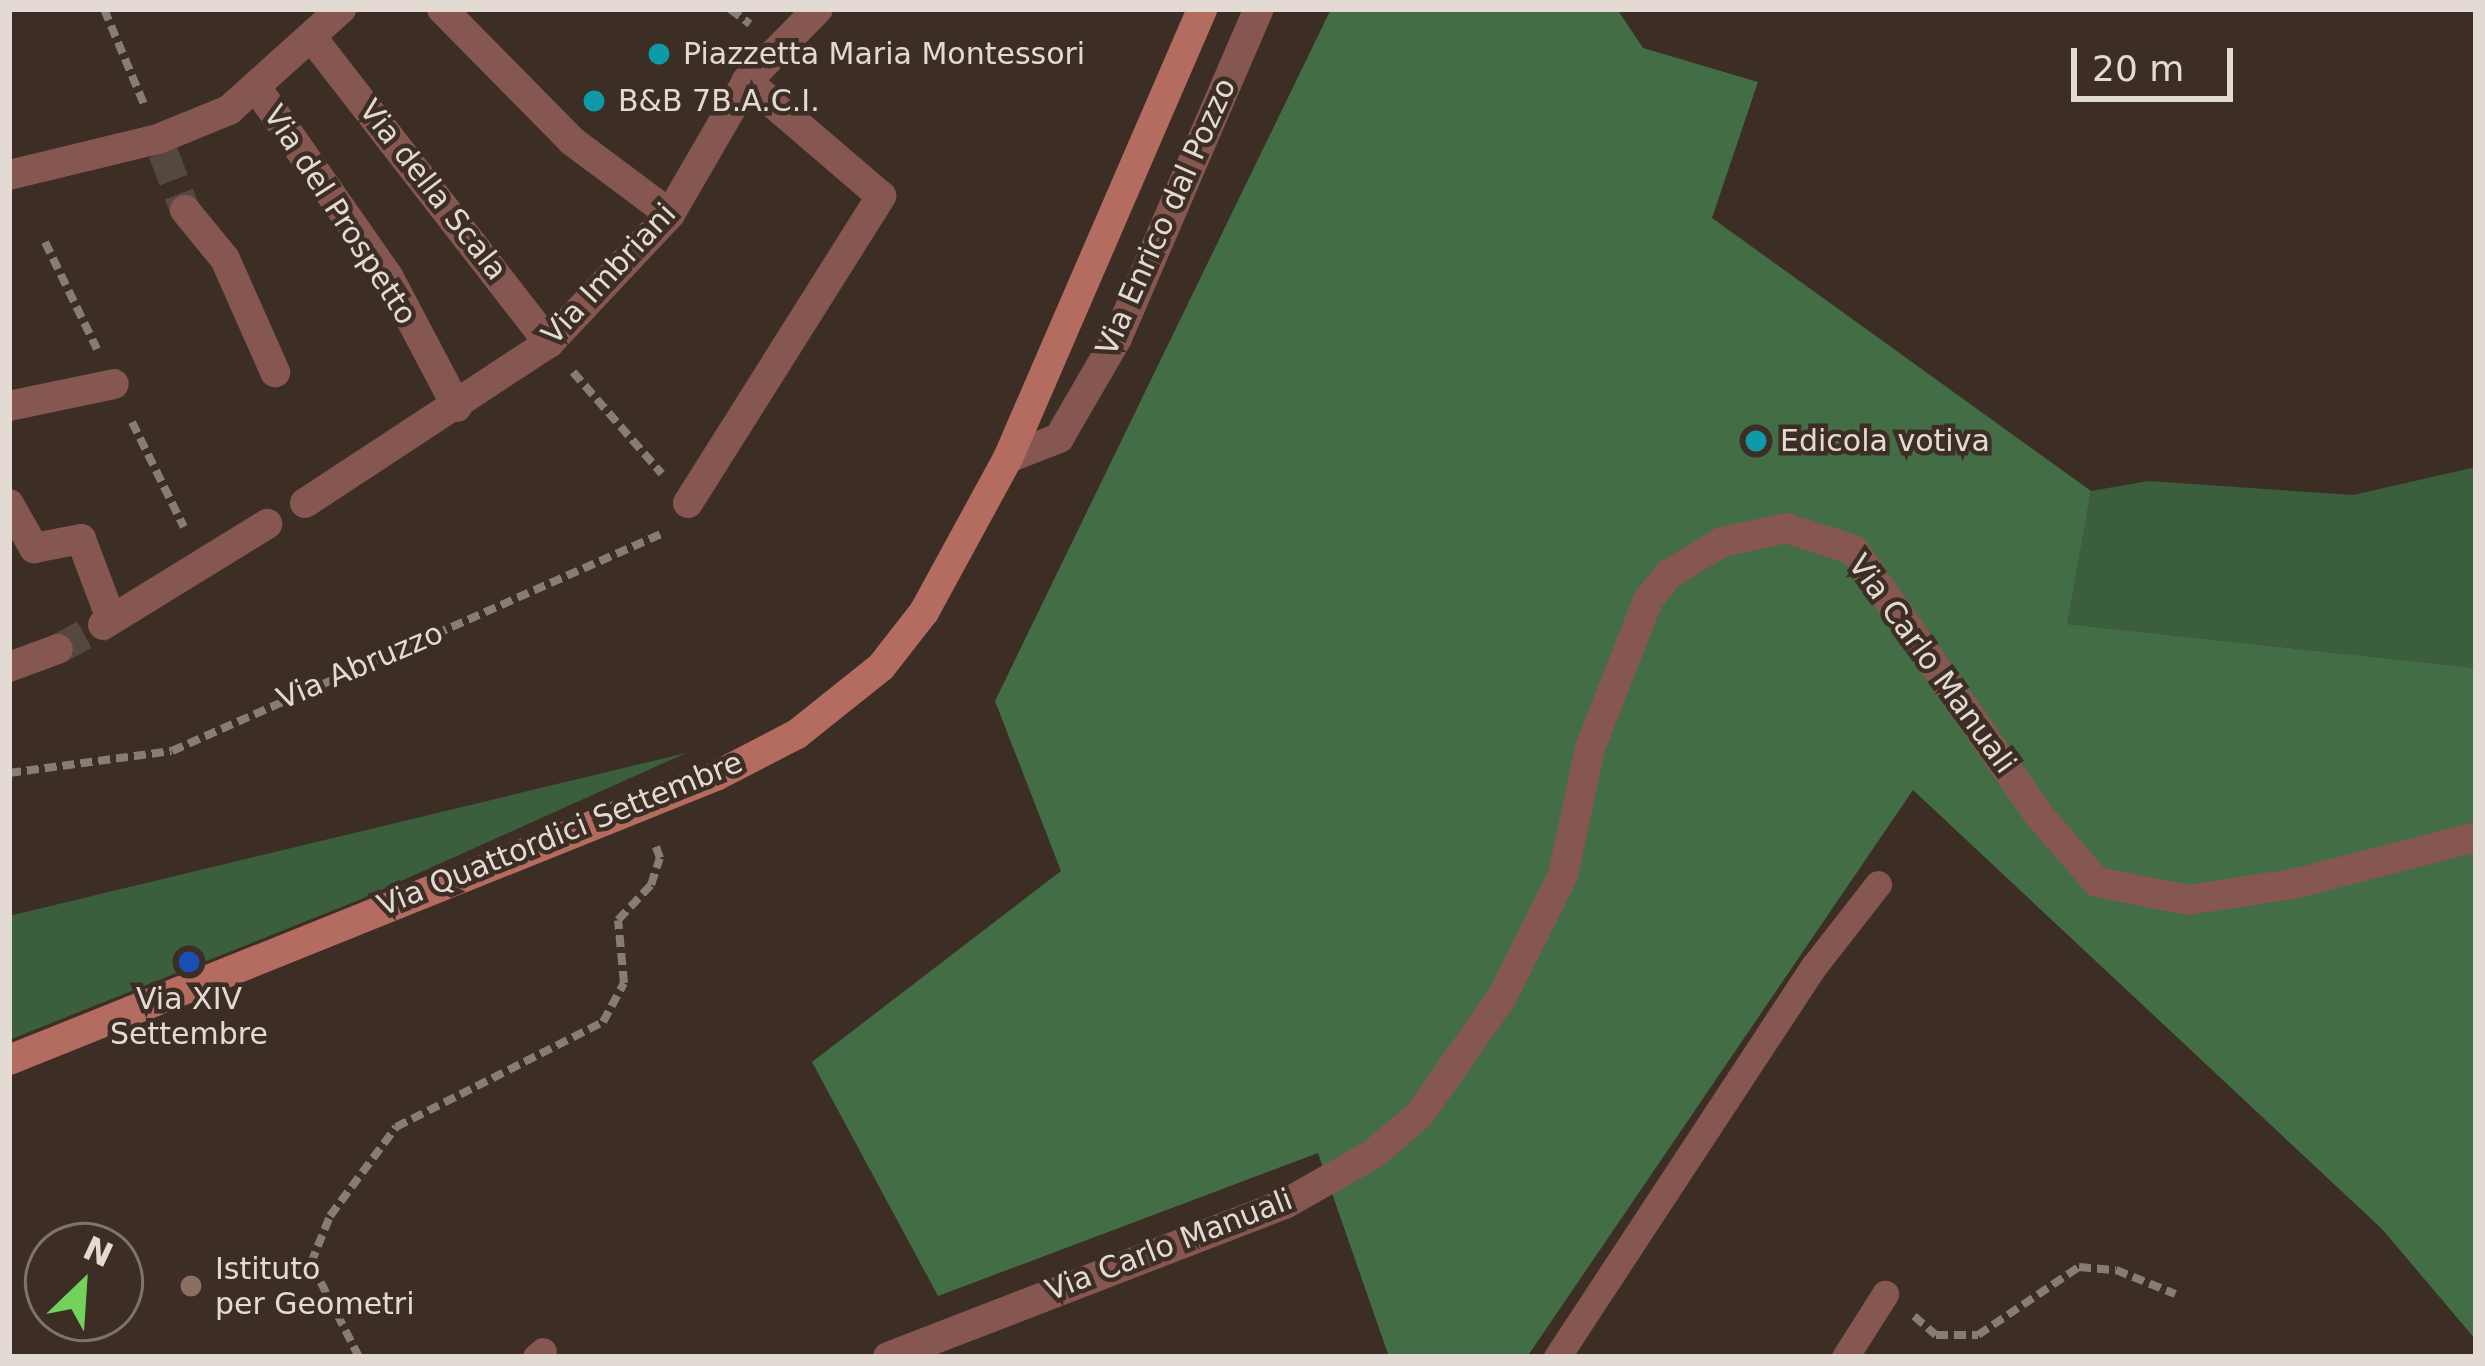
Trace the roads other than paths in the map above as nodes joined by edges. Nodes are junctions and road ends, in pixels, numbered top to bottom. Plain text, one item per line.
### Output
1 (341, 9) edge
2 (442, 9) edge
3 (818, 9) edge
4 (1202, 9) edge
5 (1259, 9) edge
6 (313, 39) junction
7 (747, 81) junction
8 (256, 87) junction
9 (9, 175) edge
10 (184, 210) tunnel mouth
11 (670, 214) junction
12 (549, 343) junction
13 (275, 372) dead end
14 (114, 384) road end
15 (9, 406) edge
16 (458, 407) junction
17 (1008, 458) junction
18 (304, 503) dead end
19 (9, 505) edge
20 (694, 510) road end
21 (267, 524) dead end
22 (58, 649) tunnel mouth
23 (9, 667) edge
24 (2476, 837) edge
25 (1878, 884) dead end
26 (9, 1060) edge
27 (1886, 1294) road end
28 (889, 1357) edge
29 (1556, 1357) edge
30 (1845, 1357) edge

1 - 6 street
2 - 11 street
3 - 7 street, Via Imbriani
4 - 17 main road, Via Quattordici Settembre
5 - 17 street, Via Enrico dal Pozzo
6 - 8 street
6 - 12 street, Via della Scala
7 - 11 street, Via Imbriani
7 - 20 street
8 - 9 street
8 - 16 street, Via del Prospetto
10 - 13 street
11 - 12 street, Via Imbriani
12 - 16 street, Via Imbriani
14 - 15 street
16 - 18 street, Via Imbriani
17 - 26 main road, Via Quattordici Settembre
19 - 21 street
22 - 23 street
24 - 28 street, Via Carlo Manuali
25 - 29 lane
27 - 30 lane

